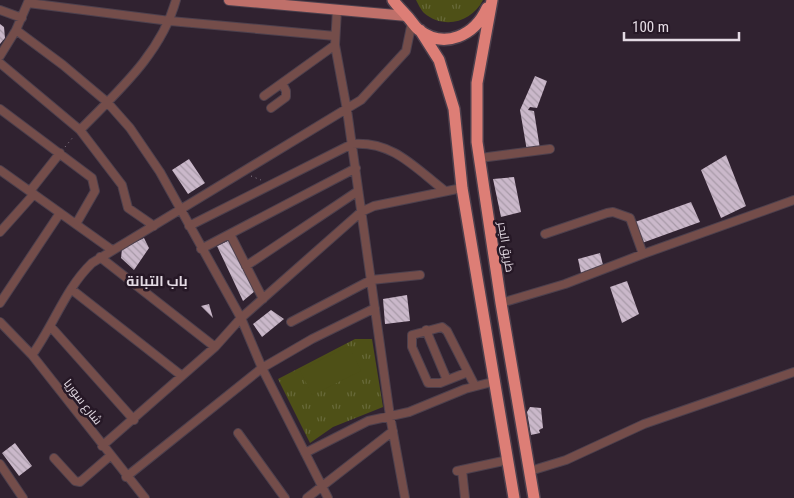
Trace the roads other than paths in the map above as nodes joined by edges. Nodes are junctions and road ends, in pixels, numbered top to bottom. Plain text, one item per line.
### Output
1 (176, 0) edge
2 (229, 0) edge
3 (393, 0) edge
4 (491, 0) edge
5 (29, 2) edge
6 (0, 10) edge
7 (337, 10) junction
8 (22, 18) junction
9 (170, 21) junction
10 (413, 23) junction
11 (16, 30) junction
12 (335, 41) junction
13 (0, 56) edge
14 (0, 63) edge
15 (282, 83) junction
16 (264, 96) dead end
17 (107, 102) junction
18 (271, 108) dead end
19 (0, 109) edge
20 (347, 110) junction
21 (80, 130) junction
22 (352, 144) junction
23 (550, 149) dead end
24 (60, 152) junction
25 (480, 158) junction
26 (356, 168) junction
27 (0, 170) edge
28 (462, 188) junction
29 (358, 191) junction
30 (445, 191) junction
31 (32, 192) junction
32 (794, 200) edge
33 (180, 211) junction
34 (60, 212) junction
35 (361, 212) junction
36 (76, 224) junction
37 (154, 226) junction
38 (189, 226) junction
39 (0, 232) edge
40 (230, 234) junction
41 (545, 234) dead end
42 (201, 249) junction
43 (112, 250) junction
44 (643, 254) junction
45 (100, 257) junction
46 (246, 266) junction
47 (420, 275) dead end
48 (371, 280) junction
49 (71, 289) junction
50 (263, 298) junction
51 (0, 304) edge
52 (501, 304) junction
53 (375, 308) junction
54 (241, 318) junction
55 (0, 322) edge
56 (291, 322) dead end
57 (51, 327) junction
58 (426, 330) junction
59 (215, 347) junction
60 (32, 355) junction
61 (262, 368) junction
62 (468, 372) junction
63 (794, 372) edge
64 (182, 376) junction
65 (447, 380) junction
66 (496, 381) junction
67 (475, 386) junction
68 (390, 416) junction
69 (134, 420) junction
70 (393, 431) junction
71 (238, 433) dead end
72 (102, 446) junction
73 (305, 453) junction
74 (110, 456) junction
75 (54, 458) dead end
76 (508, 460) junction
77 (0, 464) edge
78 (530, 471) junction
79 (126, 476) junction
80 (322, 486) junction
81 (23, 498) edge
82 (144, 498) edge
83 (285, 498) edge
84 (307, 498) edge
85 (328, 498) edge
86 (405, 498) edge
87 (465, 498) edge
88 (514, 498) edge
89 (534, 498) edge

1 - 9 street
2 - 7 main road
3 - 10 highway
4 - 10 highway
4 - 25 highway, طريق البحر
5 - 8 street
5 - 9 street
6 - 8 street
7 - 10 main road
7 - 12 street
8 - 11 street
9 - 12 street
9 - 17 street
10 - 20 street
10 - 28 highway
11 - 13 street
11 - 17 street
12 - 15 street
12 - 20 street
14 - 21 street
15 - 16 street
15 - 18 street
17 - 21 street
17 - 33 street
19 - 24 street
20 - 22 street
20 - 33 street
21 - 37 street
22 - 26 street
22 - 30 street
22 - 38 street
23 - 25 street
24 - 31 street
24 - 36 street
25 - 52 highway, طريق البحر
26 - 29 street
26 - 40 street
27 - 31 street
28 - 30 street
28 - 66 highway
29 - 35 street
29 - 46 street
30 - 35 street
31 - 34 street
31 - 39 street
32 - 44 street
33 - 37 street
33 - 38 street
34 - 36 street
34 - 51 street
35 - 48 street
35 - 50 street
36 - 43 street
37 - 43 street
38 - 42 street
40 - 42 street
40 - 46 street
41 - 44 street
42 - 54 street
43 - 45 street
44 - 52 street
45 - 49 street
45 - 59 street
46 - 50 street
47 - 48 street
48 - 53 street
48 - 56 street
49 - 57 street
49 - 64 street
50 - 54 street
52 - 78 highway, طريق البحر
53 - 61 street
53 - 68 street
54 - 59 street
54 - 61 street
55 - 60 street, شارع سوريا
57 - 60 street
57 - 69 street
58 - 62 street
58 - 65 street
58 - 65 street
59 - 64 street
60 - 72 street, شارع سوريا
61 - 73 street
61 - 79 street
62 - 65 street
62 - 67 street
63 - 78 street
64 - 69 street
66 - 67 street
66 - 76 highway
67 - 68 street
68 - 70 street
68 - 73 street
69 - 72 street
70 - 80 street
70 - 86 street
71 - 83 street
72 - 74 street, شارع سوريا
73 - 80 street
74 - 75 street
74 - 79 street, شارع سوريا
76 - 87 street
76 - 88 highway
77 - 81 street
78 - 89 highway, طريق البحر
79 - 82 street, شارع سوريا
80 - 84 street
80 - 85 street

